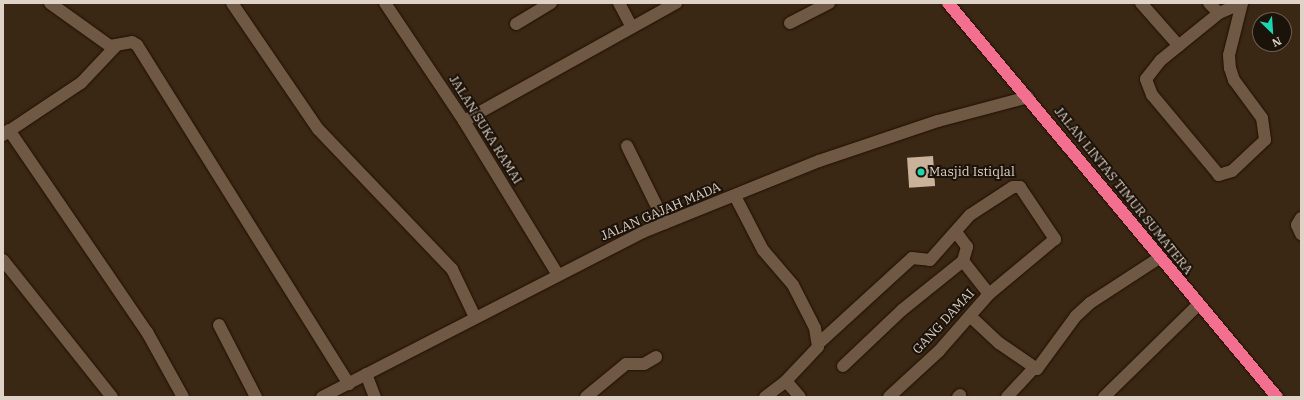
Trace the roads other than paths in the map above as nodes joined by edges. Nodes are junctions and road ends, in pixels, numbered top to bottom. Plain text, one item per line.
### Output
1 (50, 3) edge
2 (232, 3) edge
3 (385, 3) edge
4 (551, 3) edge
5 (620, 3) edge
6 (676, 3) edge
7 (829, 3) edge
8 (948, 3) edge
9 (1142, 3) edge
10 (1209, 3) edge
11 (1242, 3) edge
12 (1225, 8) edge
13 (790, 23) dead end
14 (516, 24) dead end
15 (631, 26) junction
16 (1179, 46) junction
17 (115, 47) junction
18 (1028, 97) junction
19 (464, 121) junction
20 (6, 133) edge
21 (626, 146) dead end
22 (735, 196) junction
23 (1301, 218) edge
24 (665, 224) junction
25 (956, 232) junction
26 (1301, 234) edge
27 (1158, 258) junction
28 (3, 260) edge
29 (963, 261) junction
30 (558, 275) junction
31 (989, 294) junction
32 (1198, 305) junction
33 (970, 316) junction
34 (475, 317) junction
35 (219, 324) dead end
36 (819, 343) junction
37 (656, 357) dead end
38 (843, 366) dead end
39 (1034, 368) junction
40 (366, 374) junction
41 (786, 381) junction
42 (349, 384) junction
43 (112, 397) edge
44 (184, 397) edge
45 (256, 397) edge
46 (322, 397) edge
47 (375, 397) edge
48 (586, 397) edge
49 (765, 397) edge
50 (800, 397) edge
51 (889, 397) edge
52 (1007, 397) edge
53 (1104, 397) edge
54 (1277, 397) edge

1 - 17 street
2 - 34 street
3 - 19 street, JALAN SUKA RAMAI
4 - 14 street
5 - 15 street
6 - 15 street
7 - 13 street
8 - 18 highway, JALAN LINTAS TIMUR SUMATERA
9 - 16 street
10 - 12 street
11 - 12 street
11 - 16 street
12 - 16 street
15 - 19 street
17 - 20 street
17 - 42 street
18 - 22 street, JALAN GAJAH MADA
18 - 27 highway, JALAN LINTAS TIMUR SUMATERA
19 - 30 street, JALAN SUKA RAMAI
20 - 44 street
21 - 24 street
22 - 24 street, JALAN GAJAH MADA
22 - 36 street
23 - 26 street
24 - 30 street, JALAN GAJAH MADA
25 - 29 street
25 - 31 street
25 - 36 street
27 - 32 highway, JALAN LINTAS TIMUR SUMATERA
27 - 39 street
28 - 43 street
29 - 31 street, GANG DAMAI
29 - 38 street
30 - 34 street, JALAN GAJAH MADA
31 - 33 street, GANG DAMAI
32 - 53 street
32 - 54 highway, JALAN LINTAS TIMUR SUMATERA
33 - 39 street
33 - 51 street, GANG DAMAI
34 - 40 street, JALAN GAJAH MADA
35 - 45 street
36 - 41 street
37 - 48 street
39 - 52 street
40 - 42 street, JALAN GAJAH MADA
40 - 47 street
41 - 49 street
41 - 50 street
42 - 46 street, JALAN GAJAH MADA

